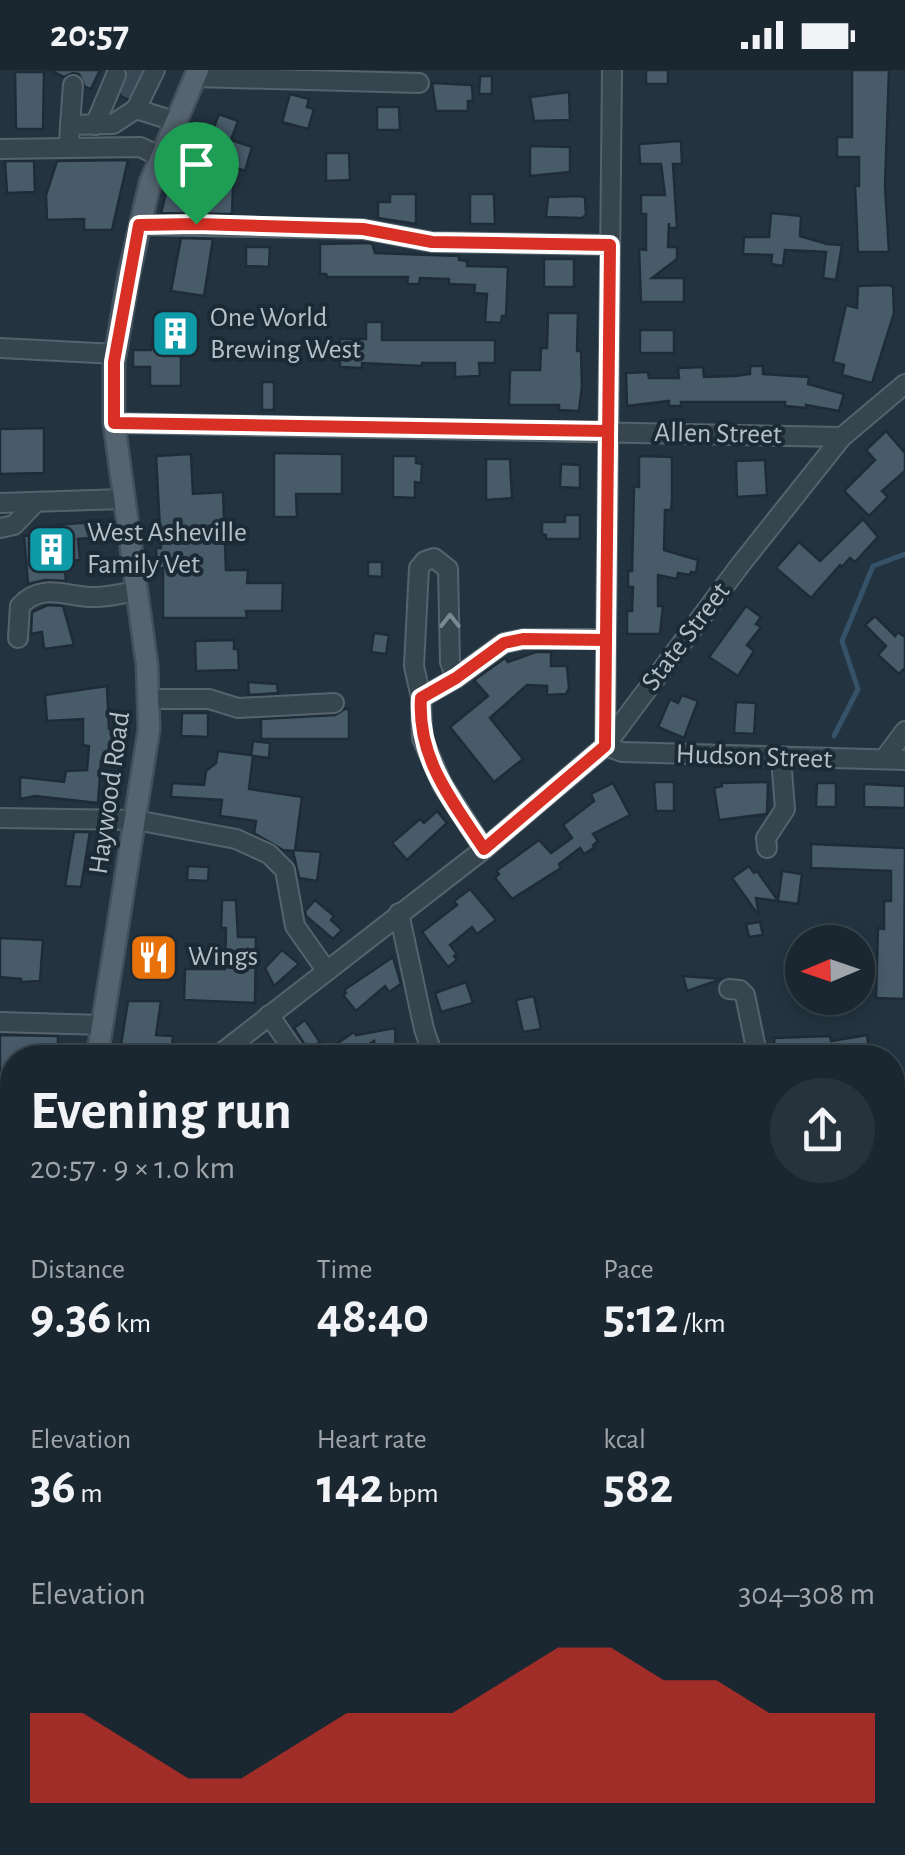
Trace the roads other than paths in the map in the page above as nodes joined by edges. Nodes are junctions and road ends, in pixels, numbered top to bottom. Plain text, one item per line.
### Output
1 (612, 70) edge
2 (196, 74) edge
3 (419, 83) dead end
4 (135, 85) edge
5 (73, 86) dead end
6 (174, 121) junction
7 (104, 124) junction
8 (70, 125) junction
9 (112, 147) junction
10 (68, 148) junction
11 (0, 149) edge
12 (159, 156) junction
13 (139, 225) junction
14 (610, 245) junction
15 (0, 348) edge
16 (116, 354) junction
17 (905, 384) edge
18 (114, 423) junction
19 (608, 431) junction
20 (842, 436) junction
21 (123, 499) junction
22 (36, 502) junction
23 (0, 503) edge
24 (0, 528) edge
25 (136, 590) junction
26 (18, 638) dead end
27 (606, 640) junction
28 (456, 678) junction
29 (421, 698) junction
30 (150, 700) junction
31 (334, 703) dead end
32 (905, 731) edge
33 (605, 746) junction
34 (781, 758) junction
35 (884, 759) junction
36 (905, 760) edge
37 (0, 818) edge
38 (136, 820) junction
39 (767, 848) dead end
40 (484, 849) junction
41 (399, 913) junction
42 (326, 970) junction
43 (729, 989) dead end
44 (268, 1015) junction
45 (0, 1022) edge
46 (102, 1025) junction
47 (99, 1045) edge
48 (231, 1045) edge
49 (290, 1045) edge
50 (430, 1045) edge
51 (755, 1045) edge

1 - 14 street
2 - 3 street
2 - 6 main road, Haywood Road
4 - 6 street
4 - 7 street
4 - 7 street
5 - 8 street
6 - 12 main road, Haywood Road
7 - 8 street
7 - 9 street
8 - 10 street
9 - 10 street
9 - 12 street
10 - 11 street
12 - 13 main road, Haywood Road
13 - 14 street
13 - 16 main road, Haywood Road
14 - 19 street
15 - 16 street
16 - 18 main road, Haywood Road
17 - 20 street, State Street
18 - 19 street, Allen Street
18 - 21 main road, Haywood Road
19 - 20 street, Allen Street
19 - 27 street
20 - 33 street, State Street
21 - 22 street
21 - 25 main road, Haywood Road
22 - 23 street
22 - 24 street
25 - 26 street
25 - 30 main road, Haywood Road
27 - 28 street
27 - 33 street
28 - 29 street
28 -> 29 street
29 - 40 street
30 - 31 street
30 - 38 main road, Haywood Road
32 - 35 street
33 - 34 street, Hudson Street
33 - 40 street, State Street
34 - 35 street, Hudson Street
34 - 39 street
35 - 36 street, Hudson Street
37 - 38 street
38 - 42 street
38 - 46 main road, Haywood Road
40 - 41 street, State Street
41 - 42 street, State Street
41 - 50 street
42 - 44 street, State Street
43 - 51 street
44 - 48 street, State Street
44 - 49 street
45 - 46 street
46 - 47 main road, Haywood Road

